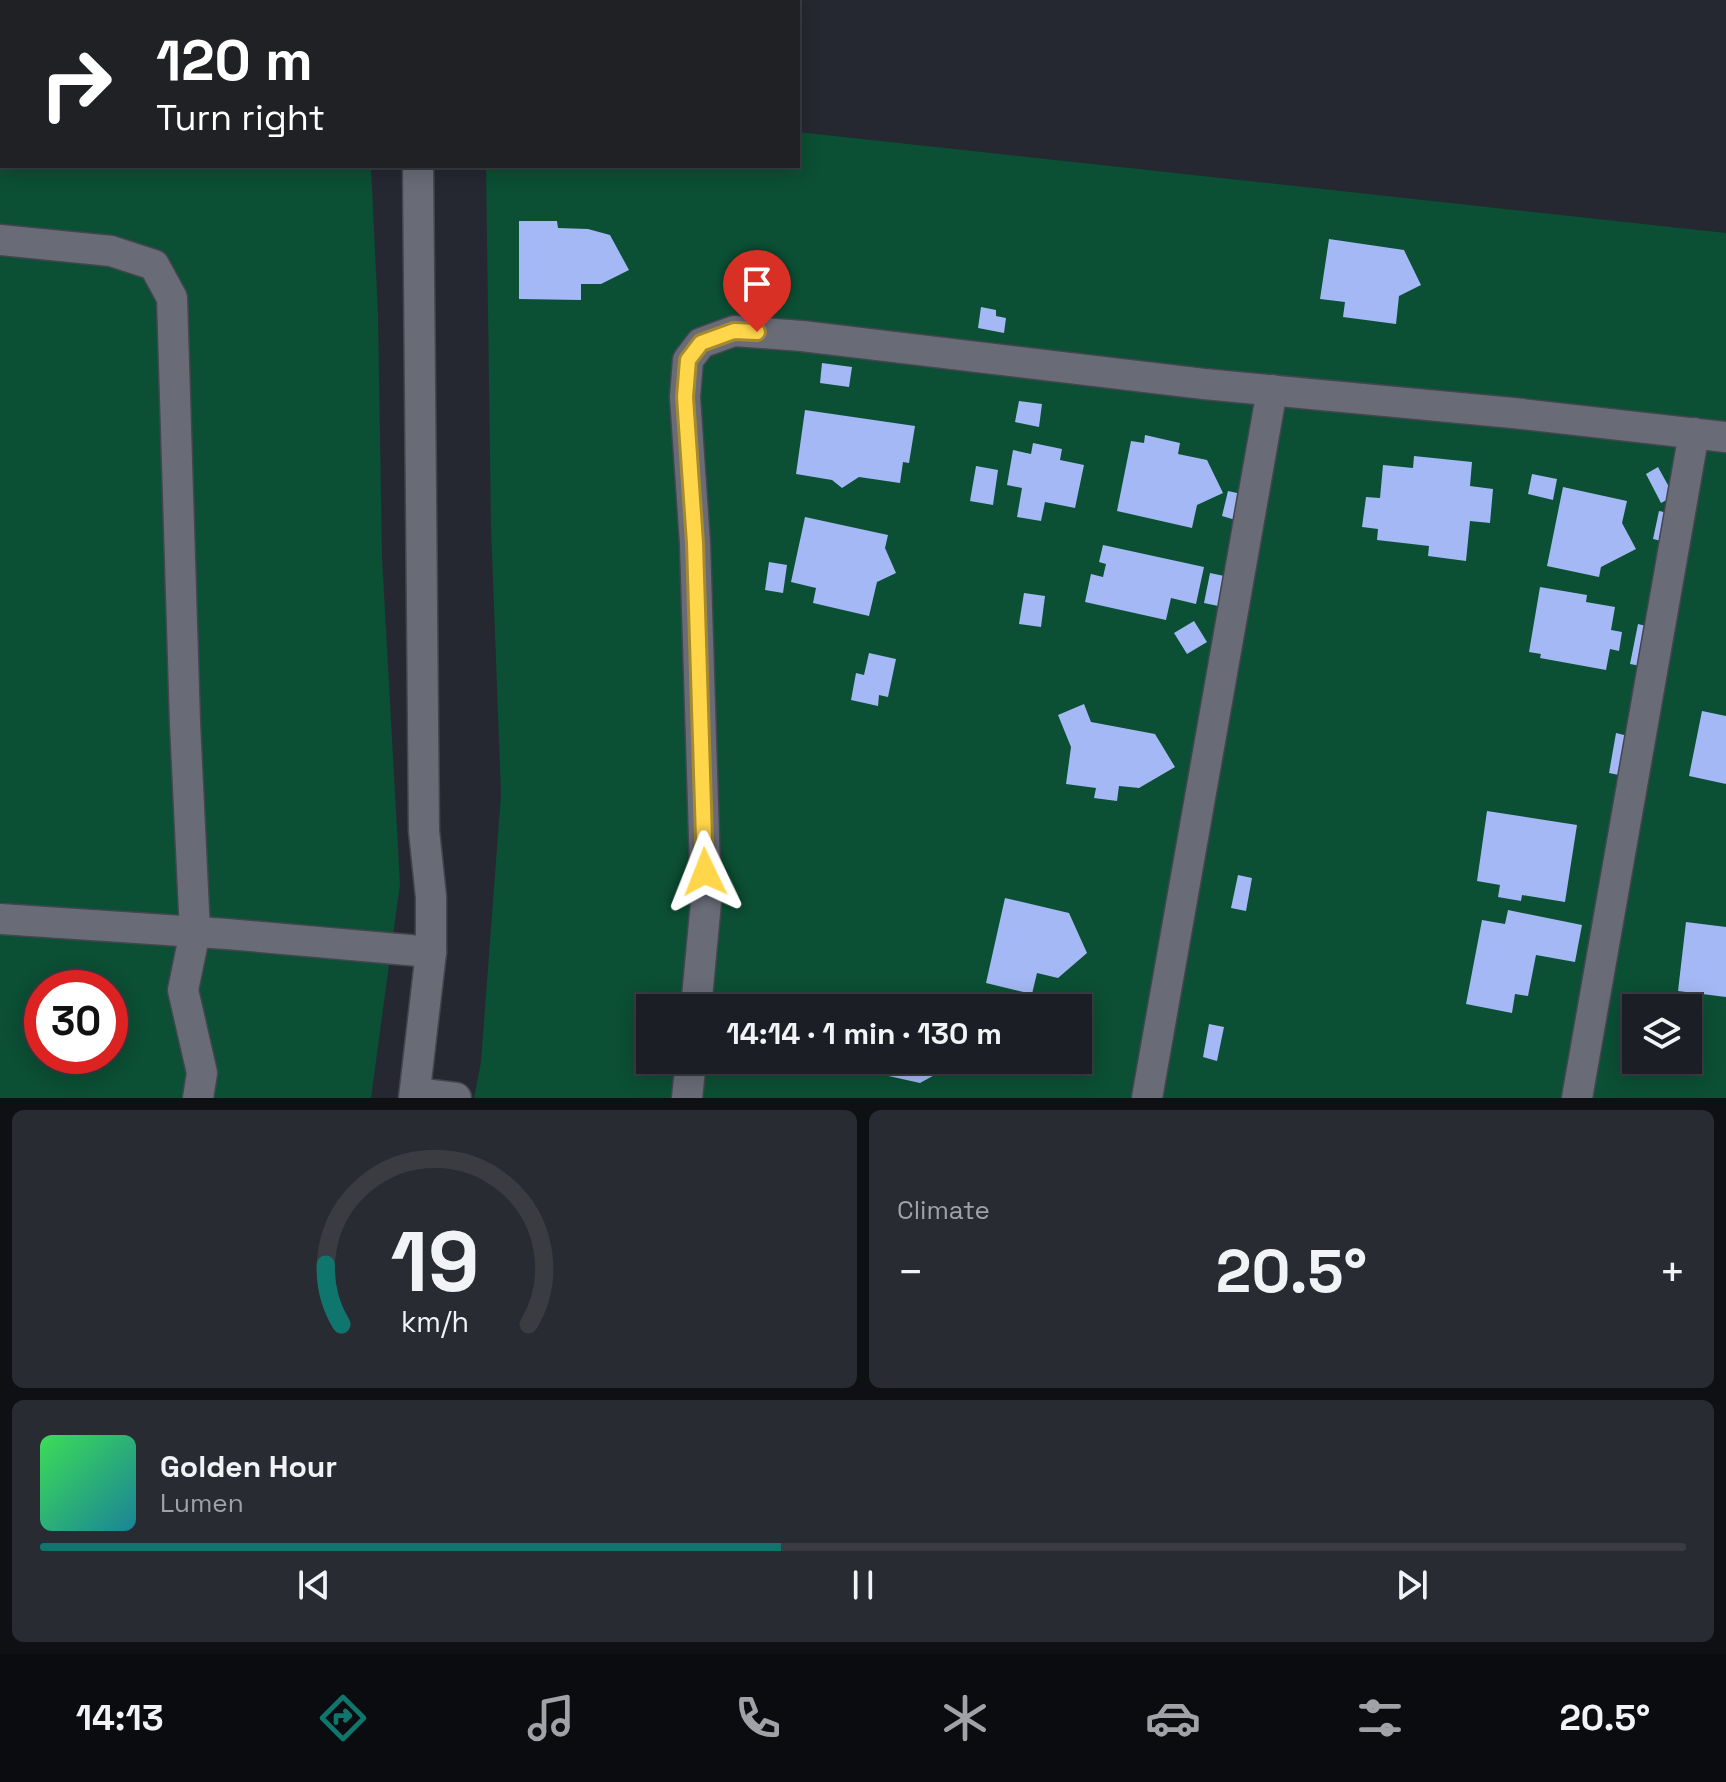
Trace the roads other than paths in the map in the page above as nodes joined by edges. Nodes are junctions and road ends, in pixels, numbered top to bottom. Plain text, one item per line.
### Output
1 (418, 168) edge
2 (0, 240) edge
3 (1272, 390) junction
4 (1694, 433) junction
5 (1726, 437) edge
6 (0, 919) edge
7 (195, 932) junction
8 (431, 952) junction
9 (697, 994) edge
10 (690, 1074) edge
11 (414, 1096) edge
12 (198, 1098) edge
13 (456, 1098) edge
14 (687, 1098) edge
15 (1147, 1098) edge
16 (1577, 1098) edge

1 - 8 street
2 - 7 street
3 - 4 street
3 - 9 street
3 - 15 street
4 - 5 street
4 - 16 street
6 - 7 street
7 - 8 street
7 - 12 street
8 - 11 street
10 - 14 street
11 - 13 street

